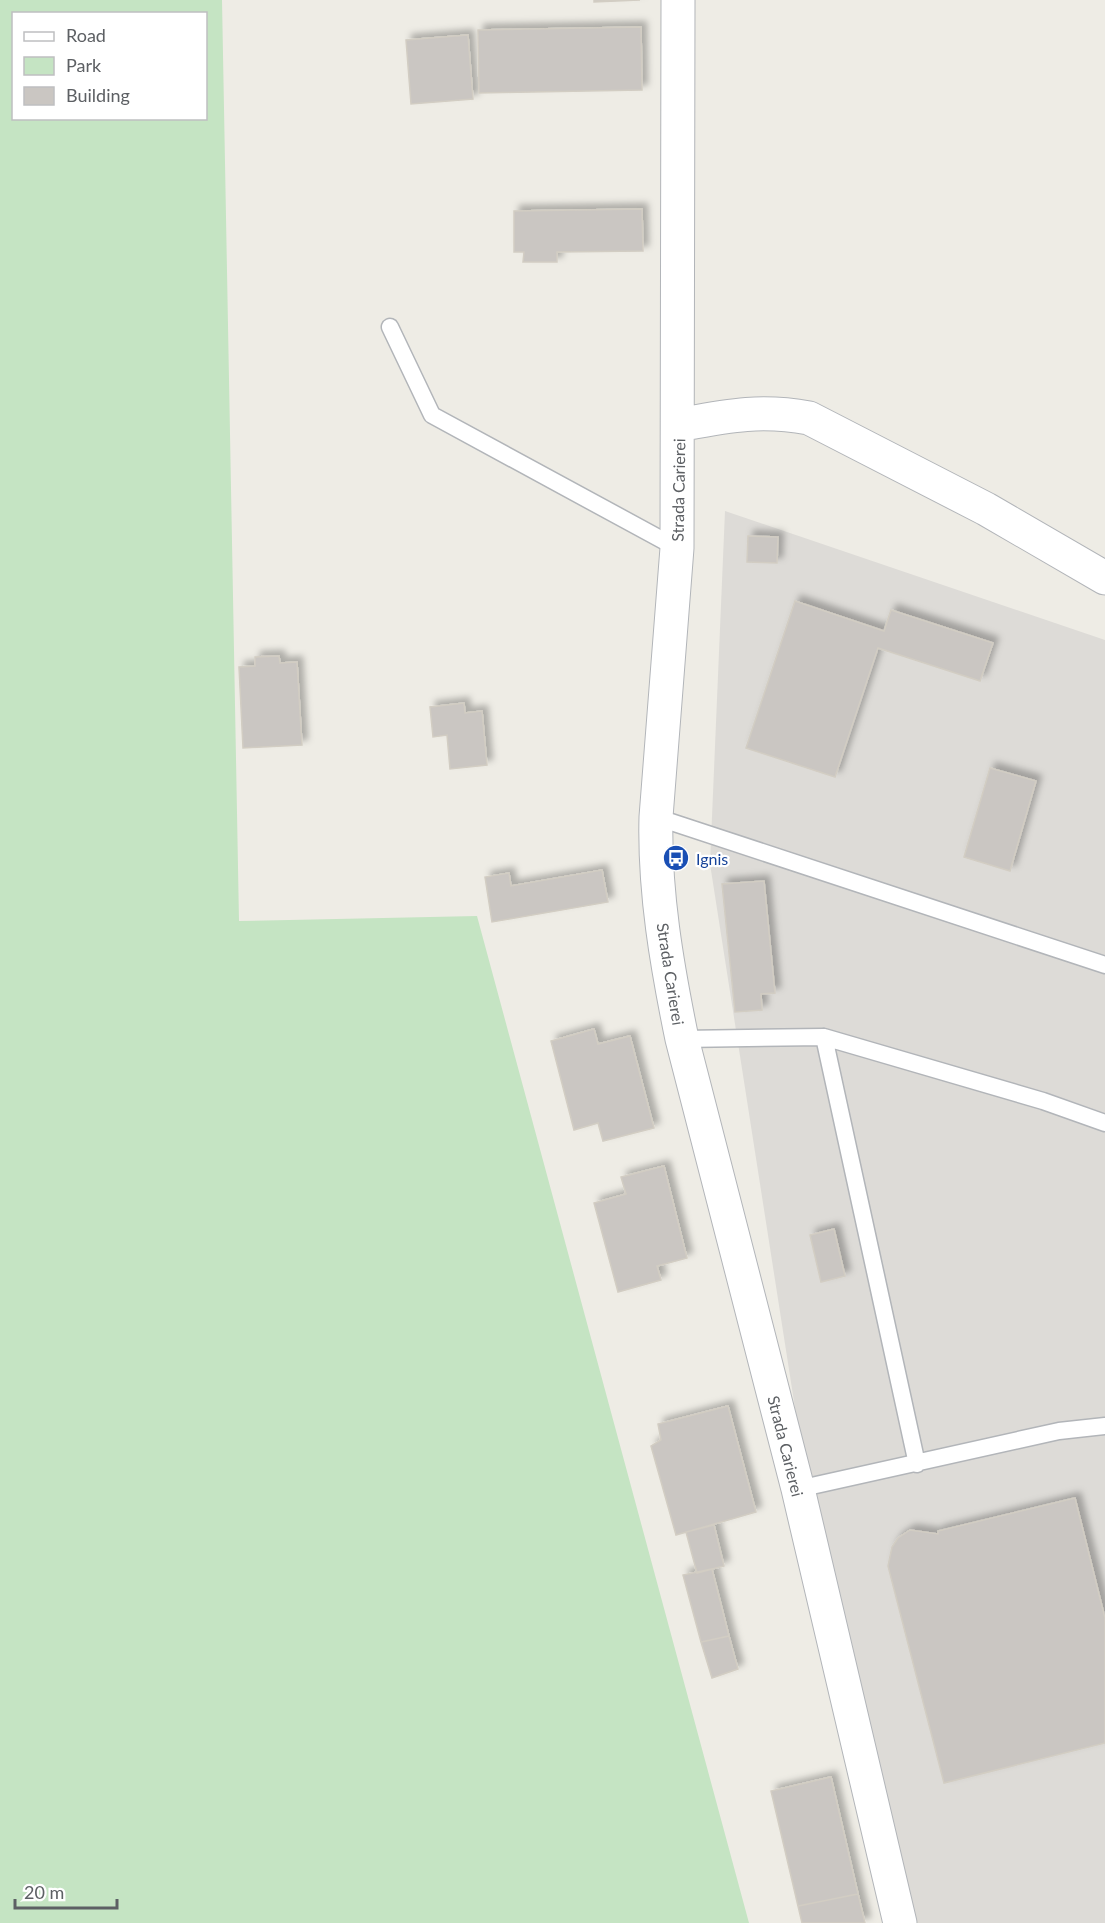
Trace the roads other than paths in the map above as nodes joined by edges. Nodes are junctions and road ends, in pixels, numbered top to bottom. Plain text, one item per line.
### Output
1 (678, 0) edge
2 (390, 327) dead end
3 (678, 425) junction
4 (677, 548) junction
5 (1105, 578) edge
6 (656, 817) junction
7 (1105, 965) edge
8 (824, 1037) junction
9 (682, 1040) junction
10 (1105, 1124) edge
11 (1105, 1426) edge
12 (917, 1464) junction
13 (798, 1489) junction
14 (900, 1923) edge

1 - 3 street, Strada Carierei
2 - 4 lane
3 - 4 street, Strada Carierei
3 - 5 street
4 - 6 street, Strada Carierei
6 - 7 lane
6 - 9 street, Strada Carierei
8 - 9 lane
8 - 10 lane
8 - 12 lane
9 - 13 street, Strada Carierei
11 - 12 lane
12 - 13 lane
13 - 14 street, Strada Carierei

